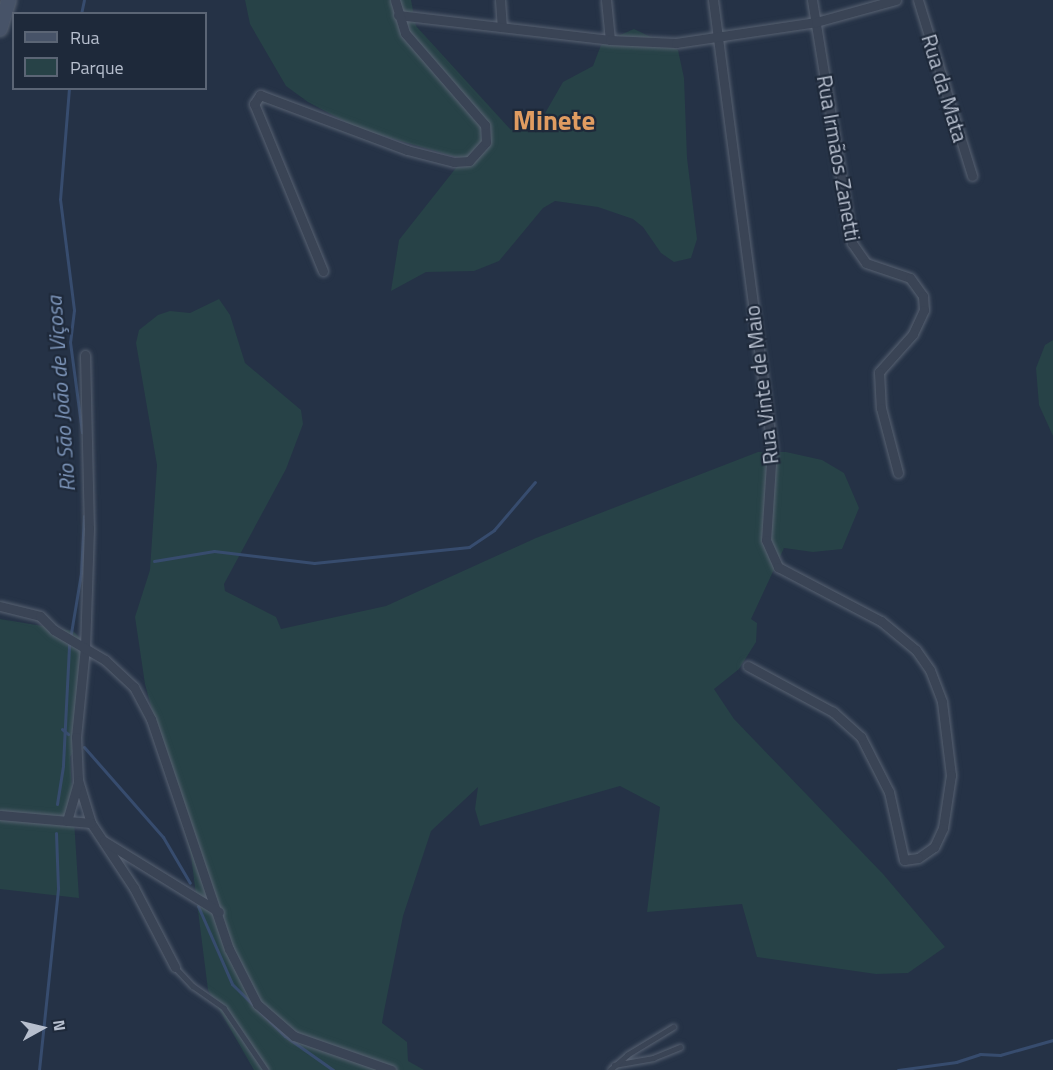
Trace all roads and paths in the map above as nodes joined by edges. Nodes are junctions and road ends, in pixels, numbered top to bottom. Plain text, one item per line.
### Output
1 (9, 0) edge
2 (395, 0) edge
3 (500, 0) edge
4 (606, 0) edge
5 (713, 0) edge
6 (812, 0) edge
7 (896, 0) edge
8 (918, 0) edge
9 (398, 15) junction
10 (816, 22) junction
11 (502, 27) junction
12 (0, 29) edge
13 (718, 39) junction
14 (610, 40) junction
15 (972, 176) dead end
16 (323, 271) dead end
17 (85, 355) dead end
18 (898, 473) dead end
19 (0, 606) edge
20 (85, 647) junction
21 (748, 666) dead end
22 (78, 780) junction
23 (0, 815) edge
24 (67, 820) junction
25 (91, 823) junction
26 (102, 840) junction
27 (219, 912) junction
28 (176, 968) joint
29 (673, 1027) dead end
30 (680, 1047) dead end
31 (612, 1068) edge
32 (266, 1070) edge
33 (392, 1070) edge

1 - 12 street
2 - 9 street
3 - 11 street
4 - 14 street
5 - 13 street, Rua Vinte de Maio
6 - 10 street, Rua Irmãos Zanetti
7 - 10 street
8 - 15 street, Rua da Mata
9 - 11 street
9 - 16 street
10 - 13 street
10 - 18 street, Rua Irmãos Zanetti
11 - 14 street
13 - 14 street
13 - 21 street, Rua Vinte de Maio
17 - 20 street
19 - 20 street
20 - 22 street
20 - 27 street
22 - 24 street
22 - 25 street
23 - 24 street
24 - 25 street
25 - 26 street
26 - 27 street
26 - 28 street
27 - 33 street
28 - 32 lane
29 - 31 lane
30 - 31 lane

